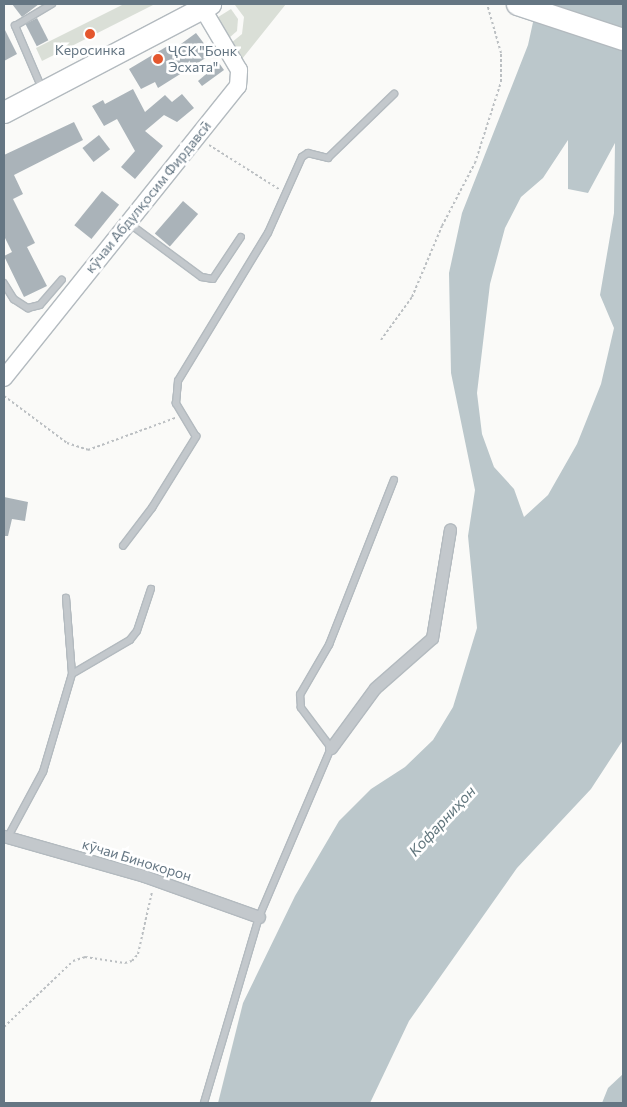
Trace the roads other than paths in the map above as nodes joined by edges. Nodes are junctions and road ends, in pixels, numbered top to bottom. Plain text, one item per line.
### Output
1 (52, 4) edge
2 (517, 4) edge
3 (200, 5) edge
4 (623, 39) edge
5 (39, 82) junction
6 (394, 94) dead end
7 (4, 101) edge
8 (4, 112) edge
9 (128, 222) junction
10 (241, 238) dead end
11 (62, 280) dead end
12 (4, 284) edge
13 (4, 378) edge
14 (394, 480) dead end
15 (450, 529) dead end
16 (123, 546) dead end
17 (150, 589) dead end
18 (66, 598) dead end
19 (72, 674) junction
20 (331, 748) junction
21 (6, 837) edge
22 (259, 917) junction
23 (204, 1103) edge

1 - 5 lane
2 - 4 highway
3 - 5 highway
3 - 8 highway
3 - 9 street, кӯчаи Абдулқосим Фирдавсӣ
5 - 7 highway
6 - 16 lane
9 - 10 lane
9 - 13 street, кӯчаи Абдулқосим Фирдавсӣ
11 - 12 lane
14 - 20 lane
15 - 20 street
17 - 19 lane
18 - 19 lane
19 - 21 lane
20 - 22 lane
21 - 22 street, кӯчаи Бинокорон
22 - 23 lane

